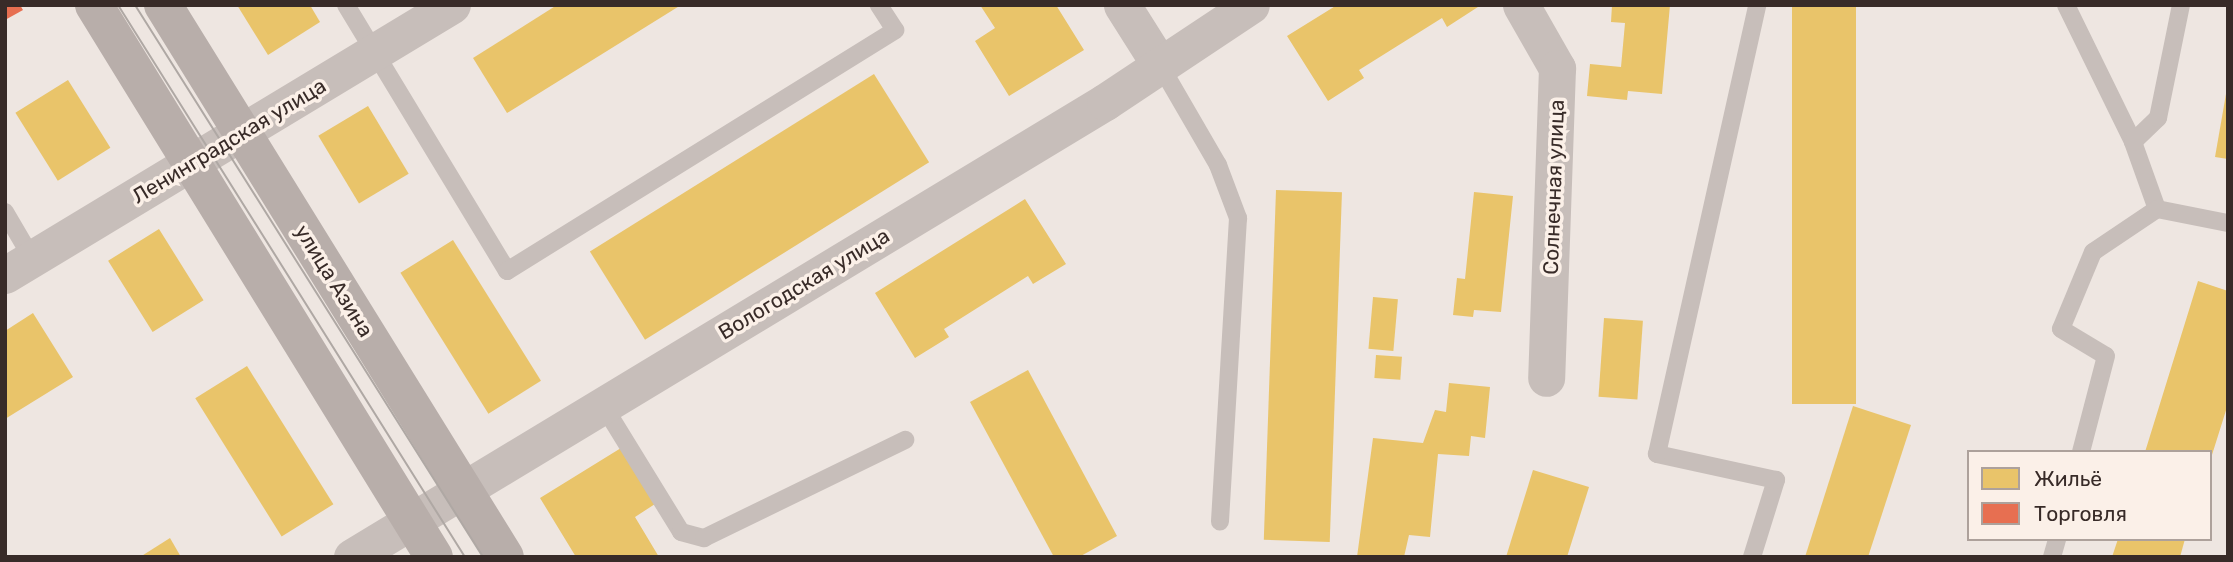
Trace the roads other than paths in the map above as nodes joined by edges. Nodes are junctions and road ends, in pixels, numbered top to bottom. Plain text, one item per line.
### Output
1 (94, 5) edge
2 (163, 5) edge
3 (346, 5) edge
4 (452, 5) edge
5 (880, 5) edge
6 (1122, 5) edge
7 (1251, 5) edge
8 (1521, 5) edge
9 (1757, 5) edge
10 (2066, 5) edge
11 (2181, 5) edge
12 (374, 53) junction
13 (1160, 65) junction
14 (243, 133) junction
15 (2133, 142) junction
16 (192, 163) junction
17 (2157, 209) junction
18 (5, 212) edge
19 (2228, 223) edge
20 (19, 267) edge
21 (1546, 378) dead end
22 (603, 405) junction
23 (905, 440) dead end
24 (2082, 450) edge
25 (463, 489) junction
26 (411, 520) junction
27 (1220, 521) dead end
28 (352, 557) edge
29 (434, 557) edge
30 (505, 557) edge
31 (1752, 557) edge

1 - 16 main road
2 - 14 main road, улица Азина
3 - 12 lane
4 - 12 street, Ленинградская улица
5 - 12 lane
6 - 13 street
7 - 13 street, Вологодская улица
8 - 21 street, Солнечная улица
9 - 31 lane
10 - 15 lane
11 - 15 lane
12 - 14 street, Ленинградская улица
13 - 22 street, Вологодская улица
13 - 27 lane
14 - 16 street, Ленинградская улица
14 - 25 main road, улица Азина
15 - 17 lane
16 - 20 street, Ленинградская улица
16 - 26 main road
17 - 19 lane
17 - 24 lane
18 - 20 lane
22 - 23 lane
22 - 25 street, Вологодская улица
25 - 26 street, Вологодская улица
25 - 30 main road, улица Азина
26 - 28 street, Вологодская улица
26 - 29 main road

